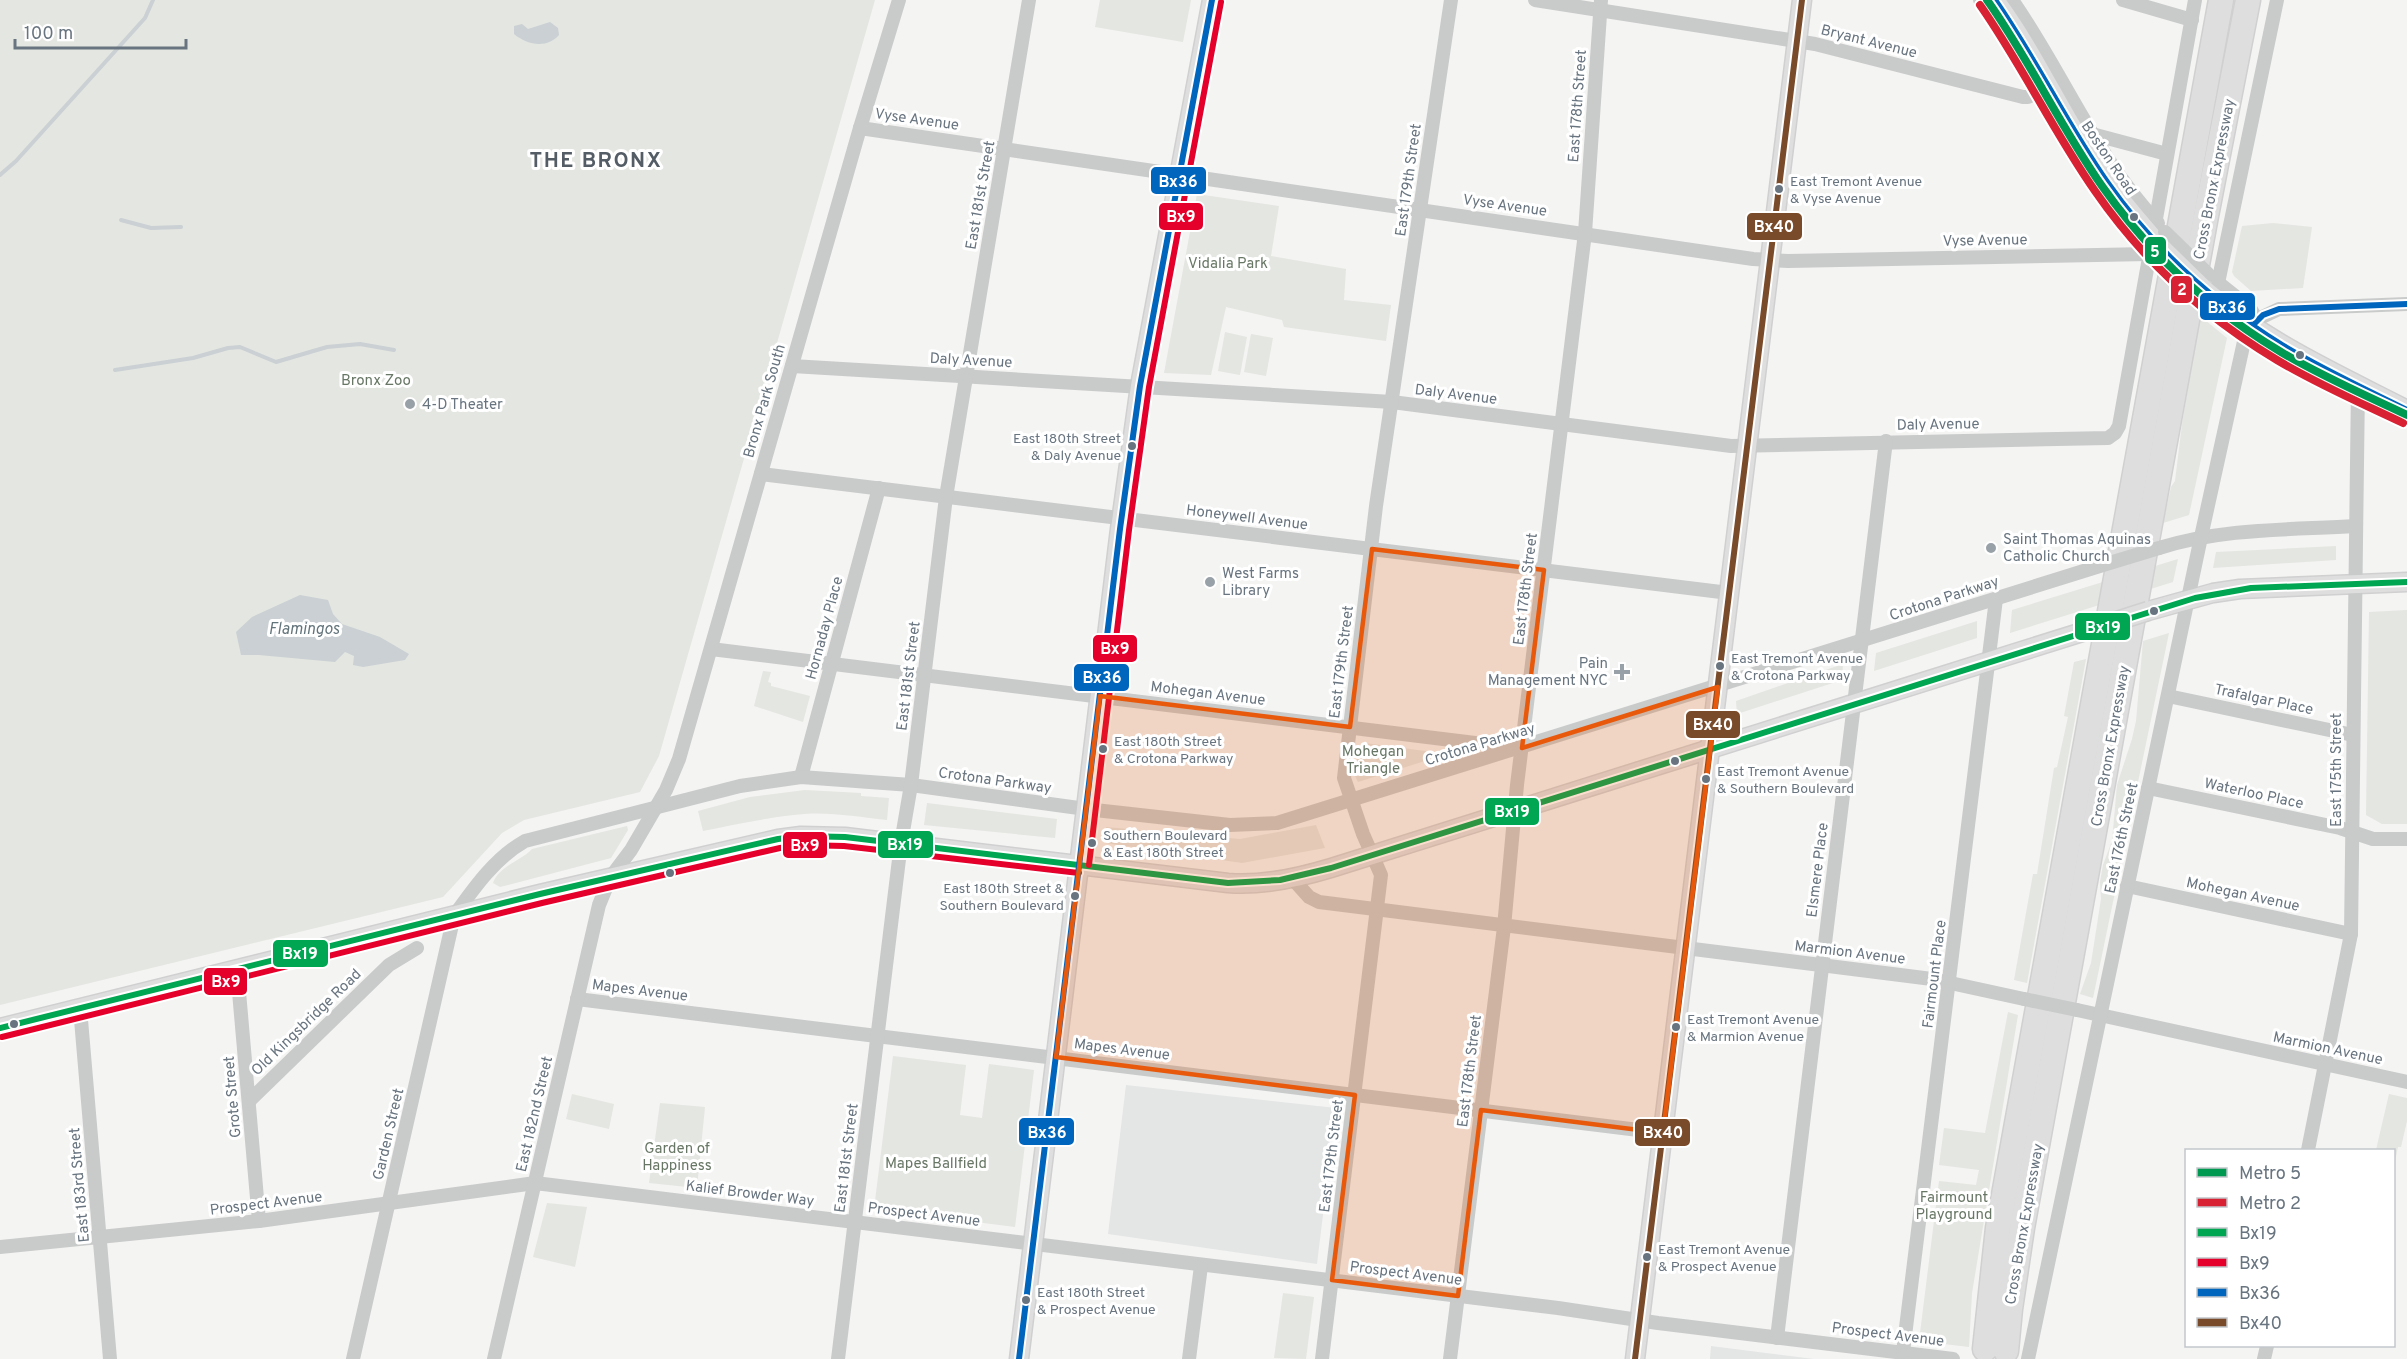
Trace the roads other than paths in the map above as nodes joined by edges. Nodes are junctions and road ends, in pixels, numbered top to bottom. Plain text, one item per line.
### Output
1 (898, 0) edge
2 (1029, 0) edge
3 (1212, 0) edge
4 (1451, 0) edge
5 (1535, 0) edge
6 (1802, 0) edge
7 (1980, 0) edge
8 (1995, 0) edge
9 (2012, 0) edge
10 (2123, 0) edge
11 (2195, 0) edge
12 (2221, 0) edge
13 (2277, 0) edge
14 (1601, 5) edge
15 (2249, 6) edge
16 (2192, 20) junction
17 (1797, 40) junction
18 (2043, 90) junction
19 (2066, 103) junction
20 (860, 128) junction
21 (2092, 134) junction
22 (1004, 148) junction
23 (2167, 154) junction
24 (2099, 171) junction
25 (1180, 174) junction
26 (1421, 209) junction
27 (1585, 233) junction
28 (2157, 242) junction
29 (1770, 260) junction
30 (2208, 287) junction
31 (2407, 304) edge
32 (2255, 323) junction
33 (792, 366) junction
34 (966, 376) junction
35 (2358, 385) junction
36 (1140, 386) junction
37 (1392, 402) junction
38 (2407, 410) edge
39 (1562, 423) junction
40 (1886, 441) junction
41 (1748, 445) junction
42 (760, 474) junction
43 (879, 488) junction
44 (946, 496) junction
45 (1122, 518) junction
46 (2355, 526) junction
47 (2201, 537) junction
48 (1372, 549) junction
49 (1544, 570) junction
50 (2407, 582) edge
51 (2355, 584) junction
52 (1729, 593) junction
53 (1996, 599) junction
54 (2188, 600) junction
55 (1861, 642) junction
56 (711, 649) junction
57 (1989, 662) junction
58 (832, 663) junction
59 (925, 675) junction
60 (1718, 687) junction
61 (1100, 696) junction
62 (2168, 696) junction
63 (1855, 704) junction
64 (1350, 727) junction
65 (2353, 735) junction
66 (1522, 748) junction
67 (1710, 749) junction
68 (801, 777) junction
69 (911, 785) junction
70 (2148, 788) junction
71 (1351, 802) junction
72 (655, 808) junction
73 (1086, 809) junction
74 (1516, 810) junction
75 (2352, 833) junction
76 (2407, 839) edge
77 (901, 843) junction
78 (1372, 855) junction
79 (1080, 864) junction
80 (610, 878) junction
81 (1292, 878) junction
82 (2127, 886) junction
83 (1377, 910) junction
84 (454, 916) junction
85 (1504, 927) junction
86 (2351, 934) junction
87 (417, 948) dead end
88 (1686, 949) junction
89 (1822, 965) junction
90 (237, 969) junction
91 (1949, 982) junction
92 (577, 999) junction
93 (80, 1008) junction
94 (2100, 1015) junction
95 (0, 1028) edge
96 (877, 1036) junction
97 (1056, 1057) junction
98 (2326, 1064) junction
99 (2407, 1082) edge
100 (1355, 1095) junction
101 (249, 1101) junction
102 (1481, 1110) junction
103 (1663, 1133) junction
104 (2308, 1149) edge
105 (535, 1184) junction
106 (389, 1203) junction
107 (259, 1221) junction
108 (855, 1222) junction
109 (100, 1238) junction
110 (1033, 1244) junction
111 (0, 1247) edge
112 (1201, 1266) junction
113 (1332, 1281) junction
114 (1458, 1296) junction
115 (1640, 1320) junction
116 (1776, 1338) junction
117 (1904, 1352) junction
118 (2006, 1353) edge
119 (110, 1359) edge
120 (353, 1359) edge
121 (494, 1359) edge
122 (838, 1359) edge
123 (1019, 1359) edge
124 (1190, 1359) edge
125 (1322, 1359) edge
126 (1450, 1359) edge
127 (1635, 1359) edge
128 (1953, 1359) edge

1 - 20 street, Bronx Park South
2 - 22 street, East 181st Street
3 - 25 main road
4 - 26 street, East 179th Street
5 - 14 street, Bryant Avenue
6 - 17 main road
7 - 18 street, Boston Road
8 - 18 main road, Boston Road
9 - 19 street, Boston Road
10 - 16 street
11 - 16 street
12 - 118 highway, Cross Bronx Expressway
13 - 30 street
14 - 17 street, Bryant Avenue
14 - 27 street, East 178th Street
15 - 118 highway, Cross Bronx Expressway
16 - 23 street
17 - 18 street, Bryant Avenue
17 - 29 main road
18 - 19 main road, Boston Road
18 - 24 street, Boston Road
19 - 21 street, Boston Road
19 - 24 main road, Boston Road
20 - 22 street, Vyse Avenue
20 - 33 street, Bronx Park South
21 - 23 street
21 - 28 street, Boston Road
22 - 25 street, Vyse Avenue
22 - 34 street, East 181st Street
23 - 28 street
24 - 28 main road, Boston Road
25 - 26 street, Vyse Avenue
25 - 36 main road
26 - 27 street, Vyse Avenue
26 - 37 street, East 179th Street
27 - 29 street, Vyse Avenue
27 - 39 street, East 178th Street
28 - 29 street, Vyse Avenue
28 - 30 main road, Boston Road, bridge
28 - 40 street, Daly Avenue
29 - 41 main road
30 - 32 main road, Boston Road
31 - 32 street
32 - 35 main road, Boston Road
32 - 47 street, East 176th Street
33 - 34 street, Daly Avenue
33 - 42 street, Bronx Park South
34 - 36 street, Daly Avenue
34 - 44 street, East 181st Street
35 - 38 main road, Boston Road
35 - 46 street, East 175th Street
36 - 37 street, Daly Avenue
36 - 45 main road
37 - 39 street, Daly Avenue
37 - 48 street, East 179th Street
39 - 41 street, Daly Avenue
39 - 49 street, East 178th Street
40 - 41 street, Daly Avenue
40 - 55 street, Elsmere Place
41 - 52 main road
42 - 43 street, Honeywell Avenue
42 - 56 street, Bronx Park South
43 - 44 street, Honeywell Avenue
43 - 58 street, Hornaday Place
44 - 45 street, Honeywell Avenue
44 - 59 street, East 181st Street
45 - 48 street, Honeywell Avenue
45 - 61 main road
46 - 47 street, Crotona Parkway
46 - 51 street, East 175th Street
47 - 53 street, Crotona Parkway, bridge
47 - 54 street, East 176th Street
48 - 49 street, Honeywell Avenue
48 - 64 street, East 179th Street
49 - 52 street, Honeywell Avenue
49 - 66 street, East 178th Street
50 - 51 main road
51 - 54 main road
51 - 65 street, East 175th Street
52 - 60 main road
53 - 55 street, Crotona Parkway
53 - 57 street, Fairmount Place
54 - 57 main road, bridge
54 - 62 street, East 176th Street
55 - 60 street, Crotona Parkway
55 - 63 street, Elsmere Place
56 - 58 street, Mohegan Avenue
56 - 72 street, Bronx Park South
57 - 63 main road
57 - 91 street, Fairmount Place
58 - 59 street, Mohegan Avenue
58 - 68 street, Hornaday Place
59 - 61 street, Mohegan Avenue
59 - 69 street, East 181st Street
60 - 66 street, Crotona Parkway
60 - 67 main road
61 - 64 street, Mohegan Avenue
61 - 73 main road
62 - 65 street, Trafalgar Place
62 - 70 street, East 176th Street
63 - 67 main road
63 - 89 street, Elsmere Place
64 - 66 street, Mohegan Avenue
64 - 71 street, East 179th Street
65 - 75 street, East 175th Street
66 - 71 street, Crotona Parkway
66 - 74 street, East 178th Street
67 - 74 main road
67 - 88 main road
68 - 69 street, Crotona Parkway
68 - 72 street, Crotona Parkway
69 - 73 street, Crotona Parkway
69 - 77 street, East 181st Street
70 - 75 street, Waterloo Place
70 - 82 street, East 176th Street
71 - 73 street, Crotona Parkway
71 - 78 street, East 179th Street
72 - 80 street, Bronx Park South
72 - 84 street, Crotona Parkway
73 - 79 main road
74 - 78 main road
74 - 85 street, East 178th Street
75 - 76 street, Waterloo Place
75 - 86 street, East 175th Street
77 - 79 main road
77 - 80 main road
77 - 96 street, East 181st Street
78 - 81 main road
78 - 83 street, East 179th Street
79 - 81 main road
79 - 97 main road
80 - 84 main road
80 - 92 street, East 182nd Street
81 - 83 street, Marmion Avenue
82 - 86 street, Mohegan Avenue
82 - 94 street, East 176th Street
83 - 85 street, Marmion Avenue
83 - 100 street, East 179th Street
84 - 90 main road
84 - 106 street, Garden Street
85 - 88 street, Marmion Avenue
85 - 102 street, East 178th Street
86 - 98 street, East 175th Street
87 - 101 street, Old Kingsbridge Road
88 - 89 street, Marmion Avenue
88 - 103 main road
89 - 91 street, Marmion Avenue
89 - 116 street, Elsmere Place
90 - 93 main road
90 - 101 street, Grote Street
91 - 94 street, Marmion Avenue, bridge
91 - 117 street, Fairmount Place
92 - 96 street, Mapes Avenue
92 - 105 street, East 182nd Street
93 - 95 main road
93 - 109 street, East 183rd Street
94 - 98 street, Marmion Avenue
94 - 118 street, East 176th Street
96 - 97 street, Mapes Avenue
96 - 108 street, East 181st Street
97 - 100 street, Mapes Avenue
97 - 110 main road
98 - 99 street, Marmion Avenue
98 - 104 street, East 175th Street
100 - 102 street, Mapes Avenue
100 - 113 street, East 179th Street
101 - 107 street, Grote Street
102 - 103 street, Mapes Avenue
102 - 114 street, East 178th Street
103 - 115 main road
105 - 106 street, Prospect Avenue
105 - 108 street, Kalief Browder Way
105 - 121 street, East 182nd Street
106 - 107 street, Prospect Avenue
106 - 120 street, Garden Street
107 - 109 street, Prospect Avenue
108 - 110 street, Prospect Avenue
108 - 122 street, East 181st Street
109 - 111 street, Prospect Avenue
109 - 119 street, East 183rd Street
110 - 112 street, Prospect Avenue
110 - 123 main road
112 - 113 street, Prospect Avenue
112 - 124 street
113 - 114 street, Prospect Avenue
113 - 125 street, East 179th Street
114 - 115 street, Prospect Avenue
114 - 126 street, East 178th Street
115 - 116 street, Prospect Avenue
115 - 127 main road
116 - 117 street, Prospect Avenue
117 - 128 street, Prospect Avenue

